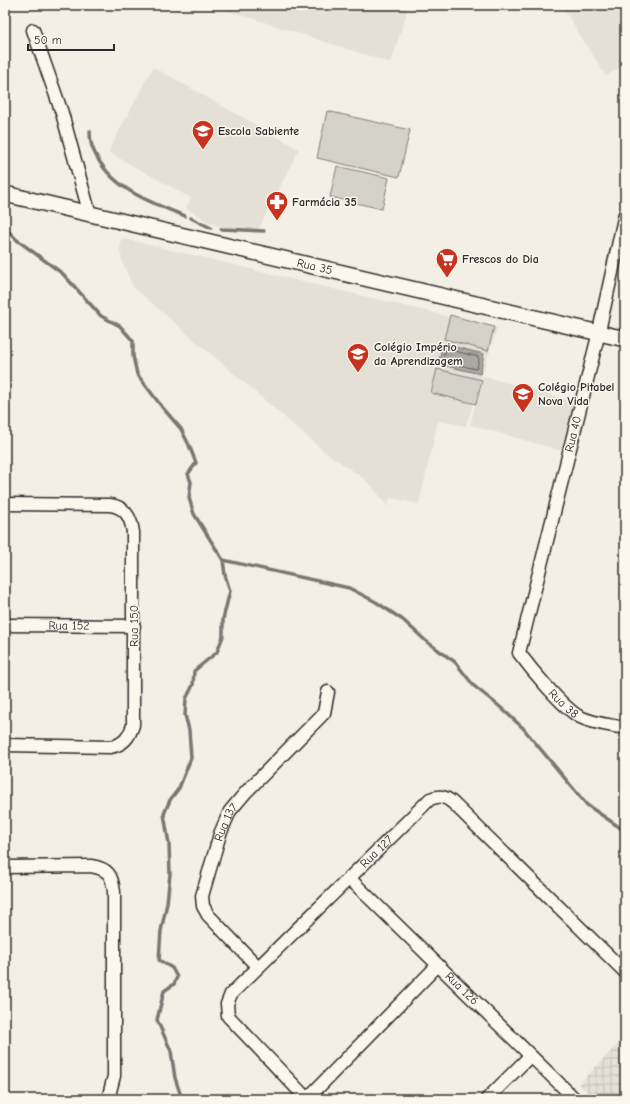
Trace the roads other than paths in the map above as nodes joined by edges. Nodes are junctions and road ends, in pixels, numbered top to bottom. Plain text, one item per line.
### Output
1 (33, 30) dead end
2 (5, 194) edge
3 (625, 214) edge
4 (90, 215) junction
5 (598, 333) junction
6 (625, 340) edge
7 (5, 504) edge
8 (5, 625) edge
9 (134, 626) junction
10 (519, 653) joint
11 (328, 692) dead end
12 (625, 728) edge
13 (5, 745) edge
14 (5, 867) edge
15 (349, 878) junction
16 (438, 965) junction
17 (258, 967) junction
18 (625, 972) edge
19 (530, 1056) junction
20 (108, 1099) edge
21 (307, 1099) edge
22 (487, 1099) edge
23 (575, 1099) edge

1 - 4 street
2 - 4 street, Rua 35
3 - 5 street, Rua 40
4 - 5 street, Rua 35
5 - 6 street, Rua 35
5 - 10 street, Rua 40
7 - 9 street, Rua 150
8 - 9 street, Rua 152
9 - 13 street, Rua 150
10 - 12 street, Rua 38
11 - 17 street, Rua 137
14 - 20 street
15 - 16 street, Rua 126
15 - 17 street, Rua 127
15 - 18 street, Rua 127
16 - 19 street, Rua 126
16 - 21 street
17 - 21 street, Rua 127
19 - 22 street
19 - 23 street, Rua 126

